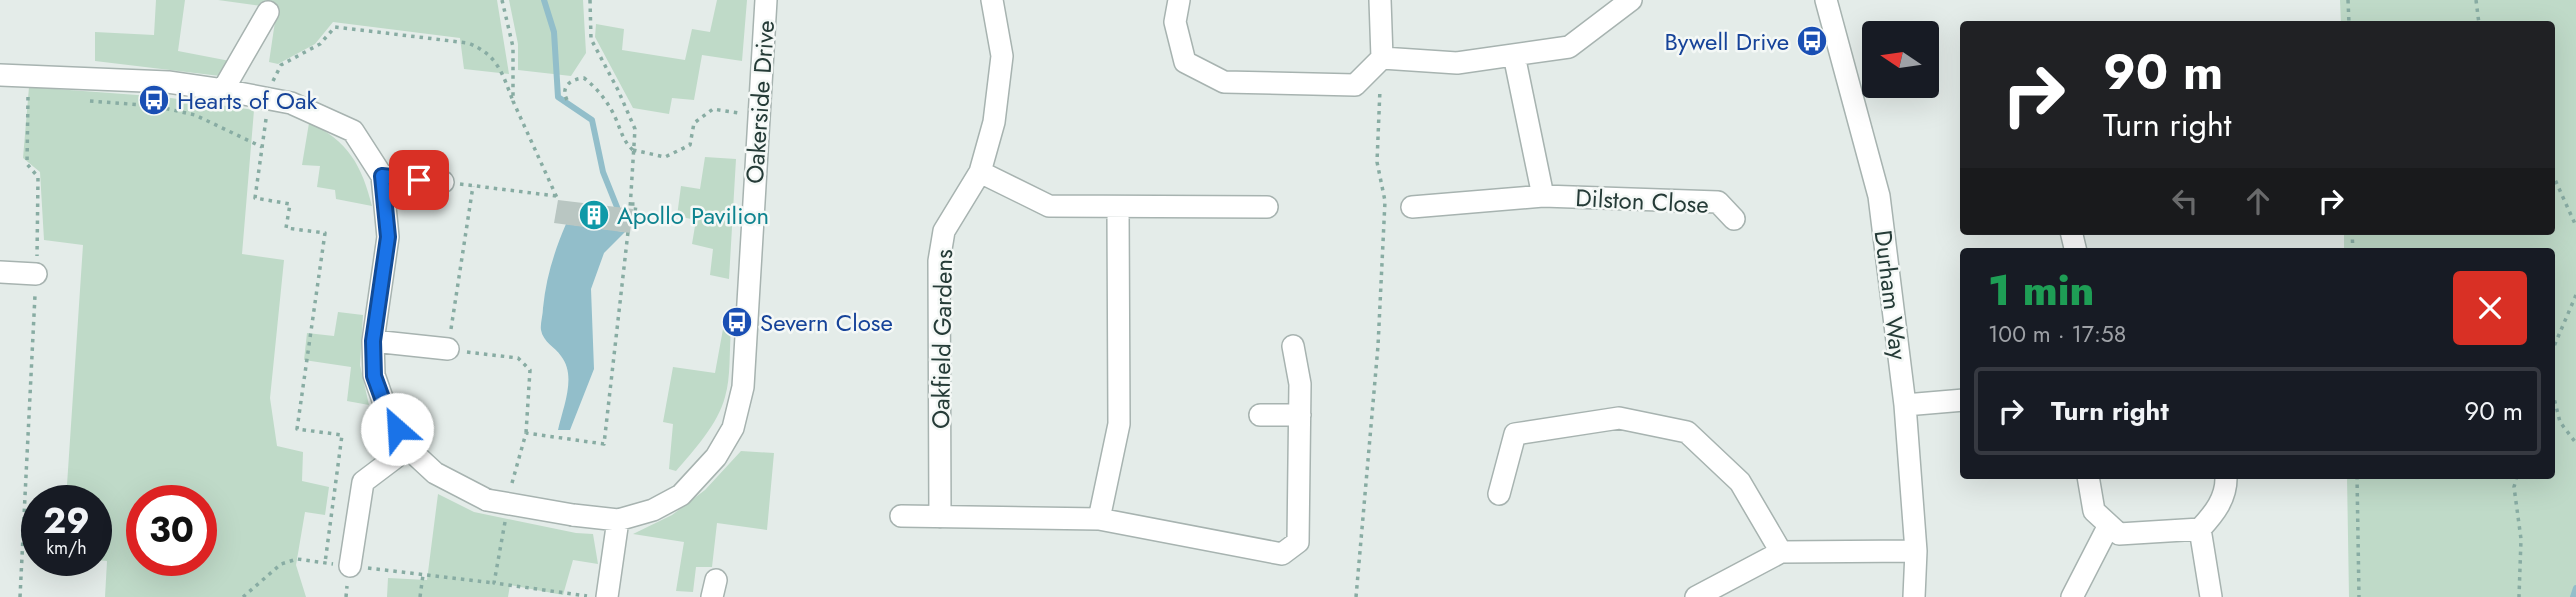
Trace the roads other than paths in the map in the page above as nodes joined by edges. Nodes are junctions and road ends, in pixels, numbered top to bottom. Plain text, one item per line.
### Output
1 (766, 0) edge
2 (992, 0) edge
3 (1180, 0) edge
4 (1380, 0) edge
5 (1632, 0) edge
6 (1826, 0) edge
7 (268, 12) dead end
8 (1514, 55) junction
9 (1382, 58) junction
10 (7, 72) edge
11 (223, 90) junction
12 (980, 172) junction
13 (382, 176) junction
14 (443, 182) road end
15 (1543, 196) junction
16 (1118, 207) junction
17 (1267, 207) dead end
18 (1412, 207) dead end
19 (1734, 219) dead end
20 (0, 272) edge
21 (36, 274) road end
22 (373, 341) junction
23 (1293, 346) dead end
24 (449, 349) road end
25 (1960, 400) edge
26 (1905, 405) junction
27 (1260, 415) dead end
28 (1300, 415) junction
29 (408, 448) junction
30 (2089, 479) edge
31 (2226, 479) edge
32 (1499, 494) dead end
33 (901, 516) dead end
34 (940, 517) junction
35 (1099, 519) junction
36 (618, 520) junction
37 (2109, 525) junction
38 (2200, 529) junction
39 (1916, 551) junction
40 (1781, 552) junction
41 (350, 566) dead end
42 (2074, 592) edge
43 (607, 597) edge
44 (1696, 597) edge
45 (1914, 597) edge
46 (2211, 597) edge

1 - 36 street, Oakerside Drive
2 - 12 street, Oakfield Gardens
3 - 9 street
4 - 9 street
5 - 8 street
6 - 26 street, Durham Way
7 - 11 street
8 - 9 street
8 - 15 street, Dilston Close
10 - 11 street, Oakerside Drive
11 - 13 street, Oakerside Drive
12 - 16 street
12 - 34 street, Oakfield Gardens
13 - 14 street
13 - 22 street, Oakerside Drive
15 - 18 street, Dilston Close
15 - 19 street, Dilston Close
16 - 17 street
16 - 35 street
20 - 21 street
22 - 24 street
22 - 29 street, Oakerside Drive
23 - 28 street
25 - 26 street
26 - 39 street, Durham Way
27 - 28 street
28 - 35 street
29 - 36 street, Oakerside Drive, bridge
29 - 41 street
30 - 37 street
31 - 38 street
32 - 40 street
33 - 34 street
34 - 35 street
36 - 43 street
37 - 38 street
37 - 42 street
38 - 46 street
39 - 40 street
39 - 45 street, Durham Way
40 - 44 street

